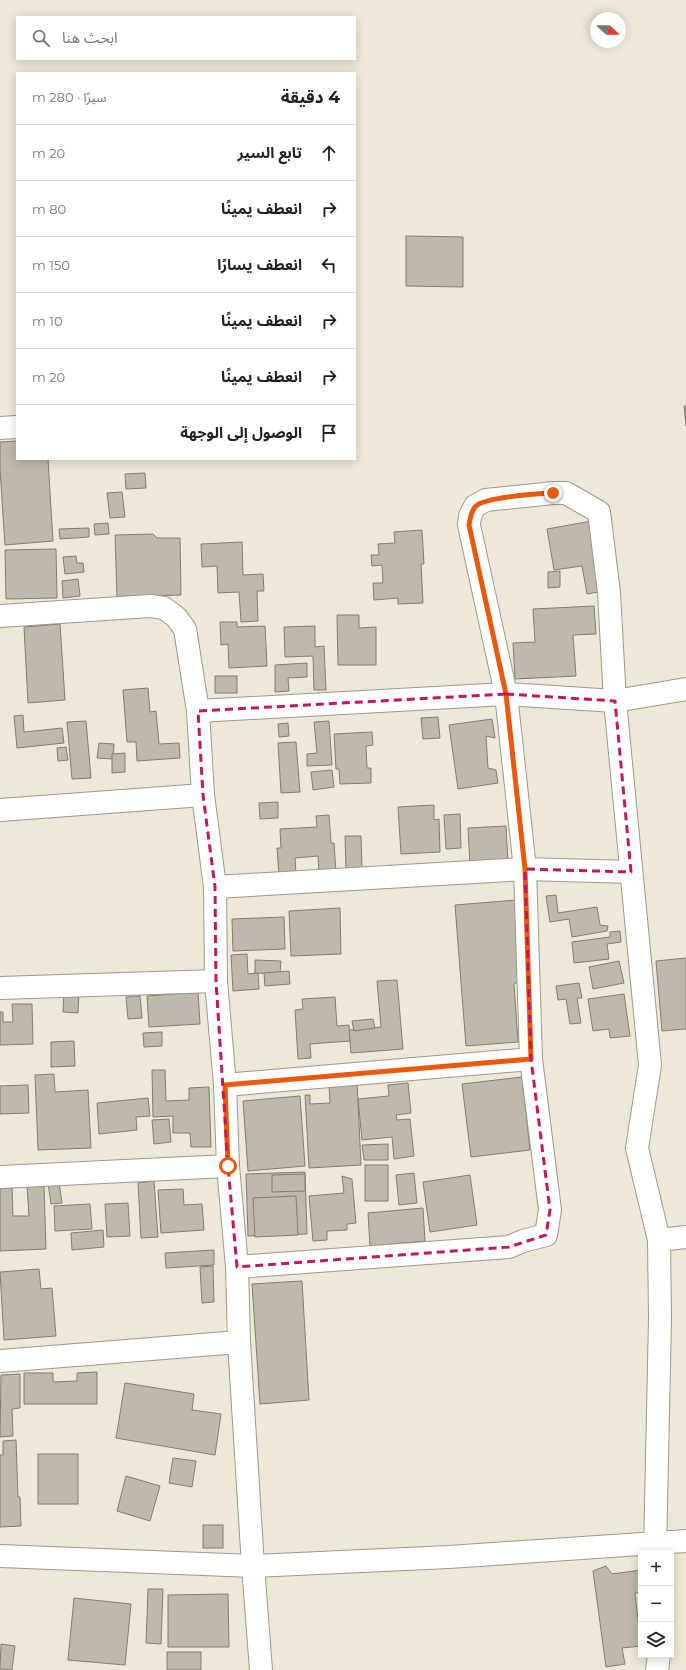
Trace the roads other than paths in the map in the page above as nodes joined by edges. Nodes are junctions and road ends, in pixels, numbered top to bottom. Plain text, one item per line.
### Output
1 (16, 427) edge
2 (0, 428) edge
3 (0, 616) edge
4 (686, 689) edge
5 (506, 694) junction
6 (615, 701) junction
7 (198, 711) junction
8 (203, 795) junction
9 (0, 810) edge
10 (525, 869) junction
11 (631, 872) junction
12 (215, 887) junction
13 (216, 981) junction
14 (0, 988) edge
15 (531, 1059) junction
16 (225, 1085) junction
17 (228, 1166) junction
18 (0, 1177) edge
19 (686, 1237) edge
20 (659, 1240) junction
21 (237, 1267) junction
22 (239, 1342) junction
23 (0, 1361) edge
24 (686, 1541) edge
25 (654, 1548) edge
26 (0, 1556) edge
27 (253, 1566) junction
28 (659, 1658) edge
29 (261, 1670) edge
30 (657, 1670) edge

1 - 2 street
3 - 7 street
4 - 6 street
5 - 6 street
5 - 6 street
5 - 7 street
5 - 10 street
6 - 11 street
7 - 8 street
8 - 9 street
8 - 12 street
10 - 11 street
10 - 12 street
10 - 15 street
11 - 20 street
12 - 13 street
13 - 14 street
13 - 16 street
15 - 16 street
15 - 21 street
16 - 17 street
17 - 18 street
17 - 21 street
19 - 20 street
20 - 25 street
21 - 22 street
22 - 23 street
22 - 27 street
24 - 25 street
25 - 27 street
26 - 27 street
27 - 29 street
28 - 30 street

